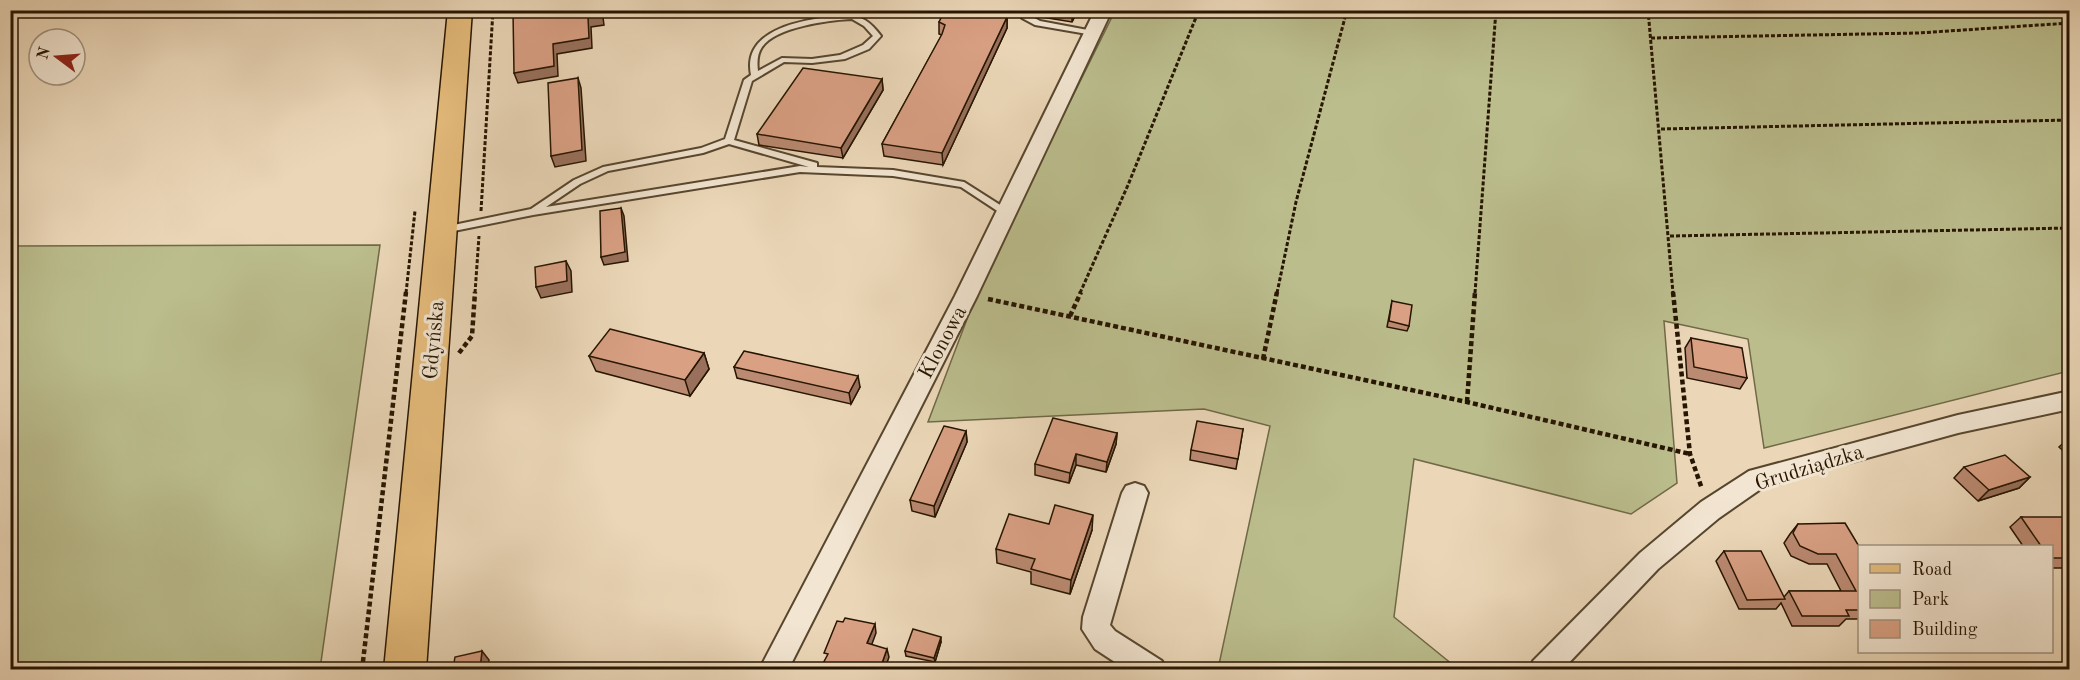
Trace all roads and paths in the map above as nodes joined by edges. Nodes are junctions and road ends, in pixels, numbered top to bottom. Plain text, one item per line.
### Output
1 (460, 10) edge
2 (1024, 10) edge
3 (1104, 10) edge
4 (1199, 10) edge
5 (1347, 10) edge
6 (1496, 10) edge
7 (1648, 10) edge
8 (2070, 23) edge
9 (1093, 33) junction
10 (1651, 38) junction
11 (755, 76) junction
12 (2070, 120) edge
13 (1660, 129) junction
14 (729, 141) junction
15 (835, 170) junction
16 (416, 207) dead end
17 (533, 212) junction
18 (1005, 212) junction
19 (2070, 228) edge
20 (442, 230) junction
21 (1670, 236) junction
22 (966, 296) junction
23 (1070, 316) junction
24 (1263, 359) junction
25 (2070, 400) edge
26 (1467, 402) junction
27 (1690, 454) junction
28 (1135, 494) dead end
29 (1710, 510) junction
30 (362, 669) edge
31 (405, 669) edge
32 (772, 669) edge
33 (1152, 669) edge
34 (1543, 669) edge

1 - 20 main road, Gdyńska
2 - 9 lane
3 - 9 street, Klonowa
4 - 23 path
5 - 24 path
6 - 26 path
7 - 10 path
8 - 10 path
9 - 18 street, Klonowa
10 - 13 path
11 - 11 lane
11 - 14 lane
12 - 13 path
13 - 21 path
14 - 15 lane
14 - 17 lane
15 - 17 lane
15 - 18 lane
16 - 30 path
17 - 20 lane
18 - 22 street, Klonowa
19 - 21 path
20 - 31 main road, Gdyńska
21 - 27 path
22 - 23 path
22 - 32 street, Klonowa
23 - 24 path
24 - 26 path
25 - 29 street, Grudziądzka
26 - 27 path
27 - 29 path
28 - 33 street
29 - 34 street, Grudziądzka

